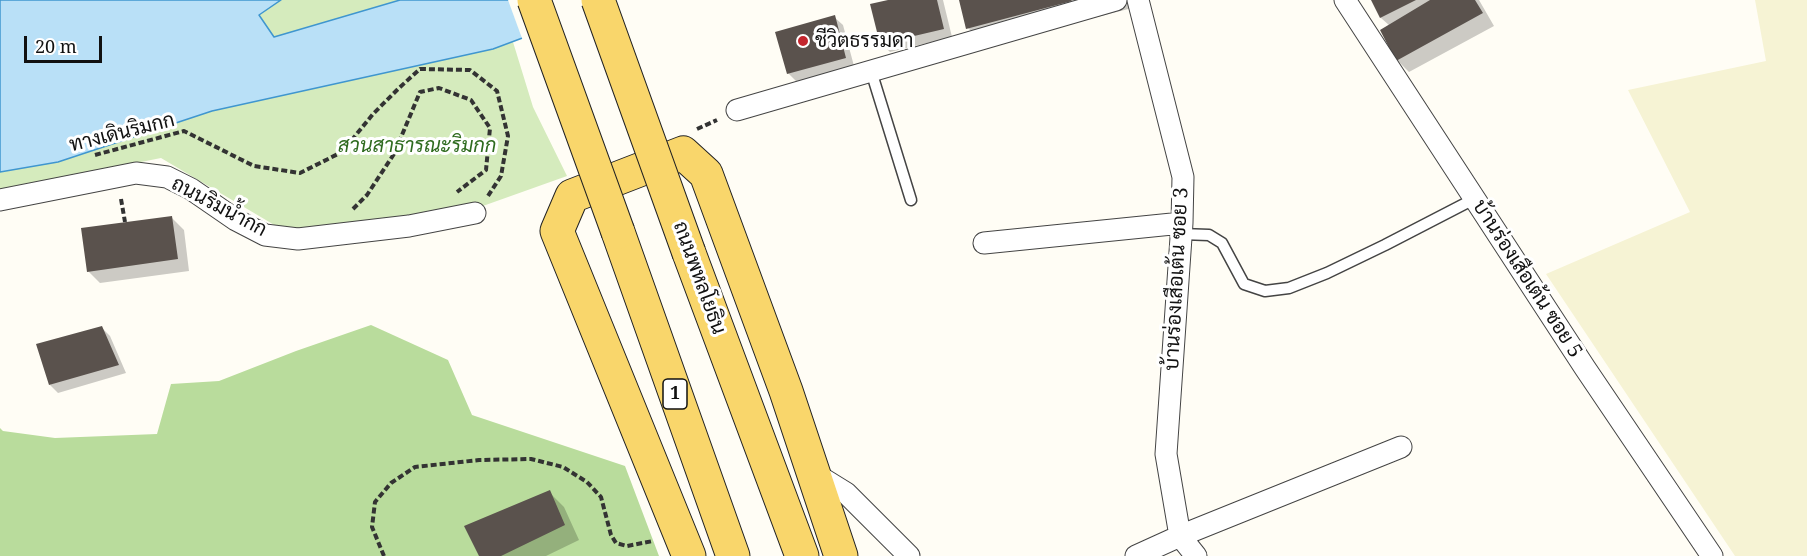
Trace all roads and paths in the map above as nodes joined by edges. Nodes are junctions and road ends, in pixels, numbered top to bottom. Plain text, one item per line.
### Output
1 (534, 0) edge
2 (598, 0) edge
3 (1116, 0) edge
4 (1138, 0) edge
5 (1345, 0) edge
6 (871, 70) junction
7 (737, 110) joint
8 (683, 153) junction
9 (85, 158) dead end
10 (454, 194) dead end
11 (1474, 199) junction
12 (0, 200) edge
13 (911, 200) dead end
14 (364, 208) dead end
15 (475, 213) joint
16 (1181, 229) junction
17 (984, 243) dead end
18 (1401, 447) dead end
19 (812, 472) junction
20 (1180, 536) junction
21 (686, 546) edge
22 (384, 556) edge
23 (733, 556) edge
24 (802, 556) edge
25 (841, 556) edge
26 (909, 556) edge
27 (1136, 556) edge
28 (1196, 556) edge
29 (1712, 556) edge

1 - 23 main road, 1, bridge
2 - 24 main road, ถนนพหลโยธิน, bridge
3 - 6 street
4 - 16 street, บ้านร่องเสือเต้น ซอย 3
5 - 11 street, บ้านร่องเสือเต้น ซอย 5
6 - 7 street
6 - 13 lane
7 - 8 path
8 - 19 main road
8 - 21 main road
9 - 15 path, ทางเดินริมกก
10 - 14 path
11 - 16 lane
11 - 29 street, บ้านร่องเสือเต้น ซอย 5
12 - 15 street, ถนนริมน้ำกก
16 - 17 street
16 - 20 street, บ้านร่องเสือเต้น ซอย 3
18 - 20 street
19 - 25 main road
19 - 26 street
20 - 27 street
20 - 28 street, บ้านร่องเสือเต้น ซอย 3
21 - 22 path

